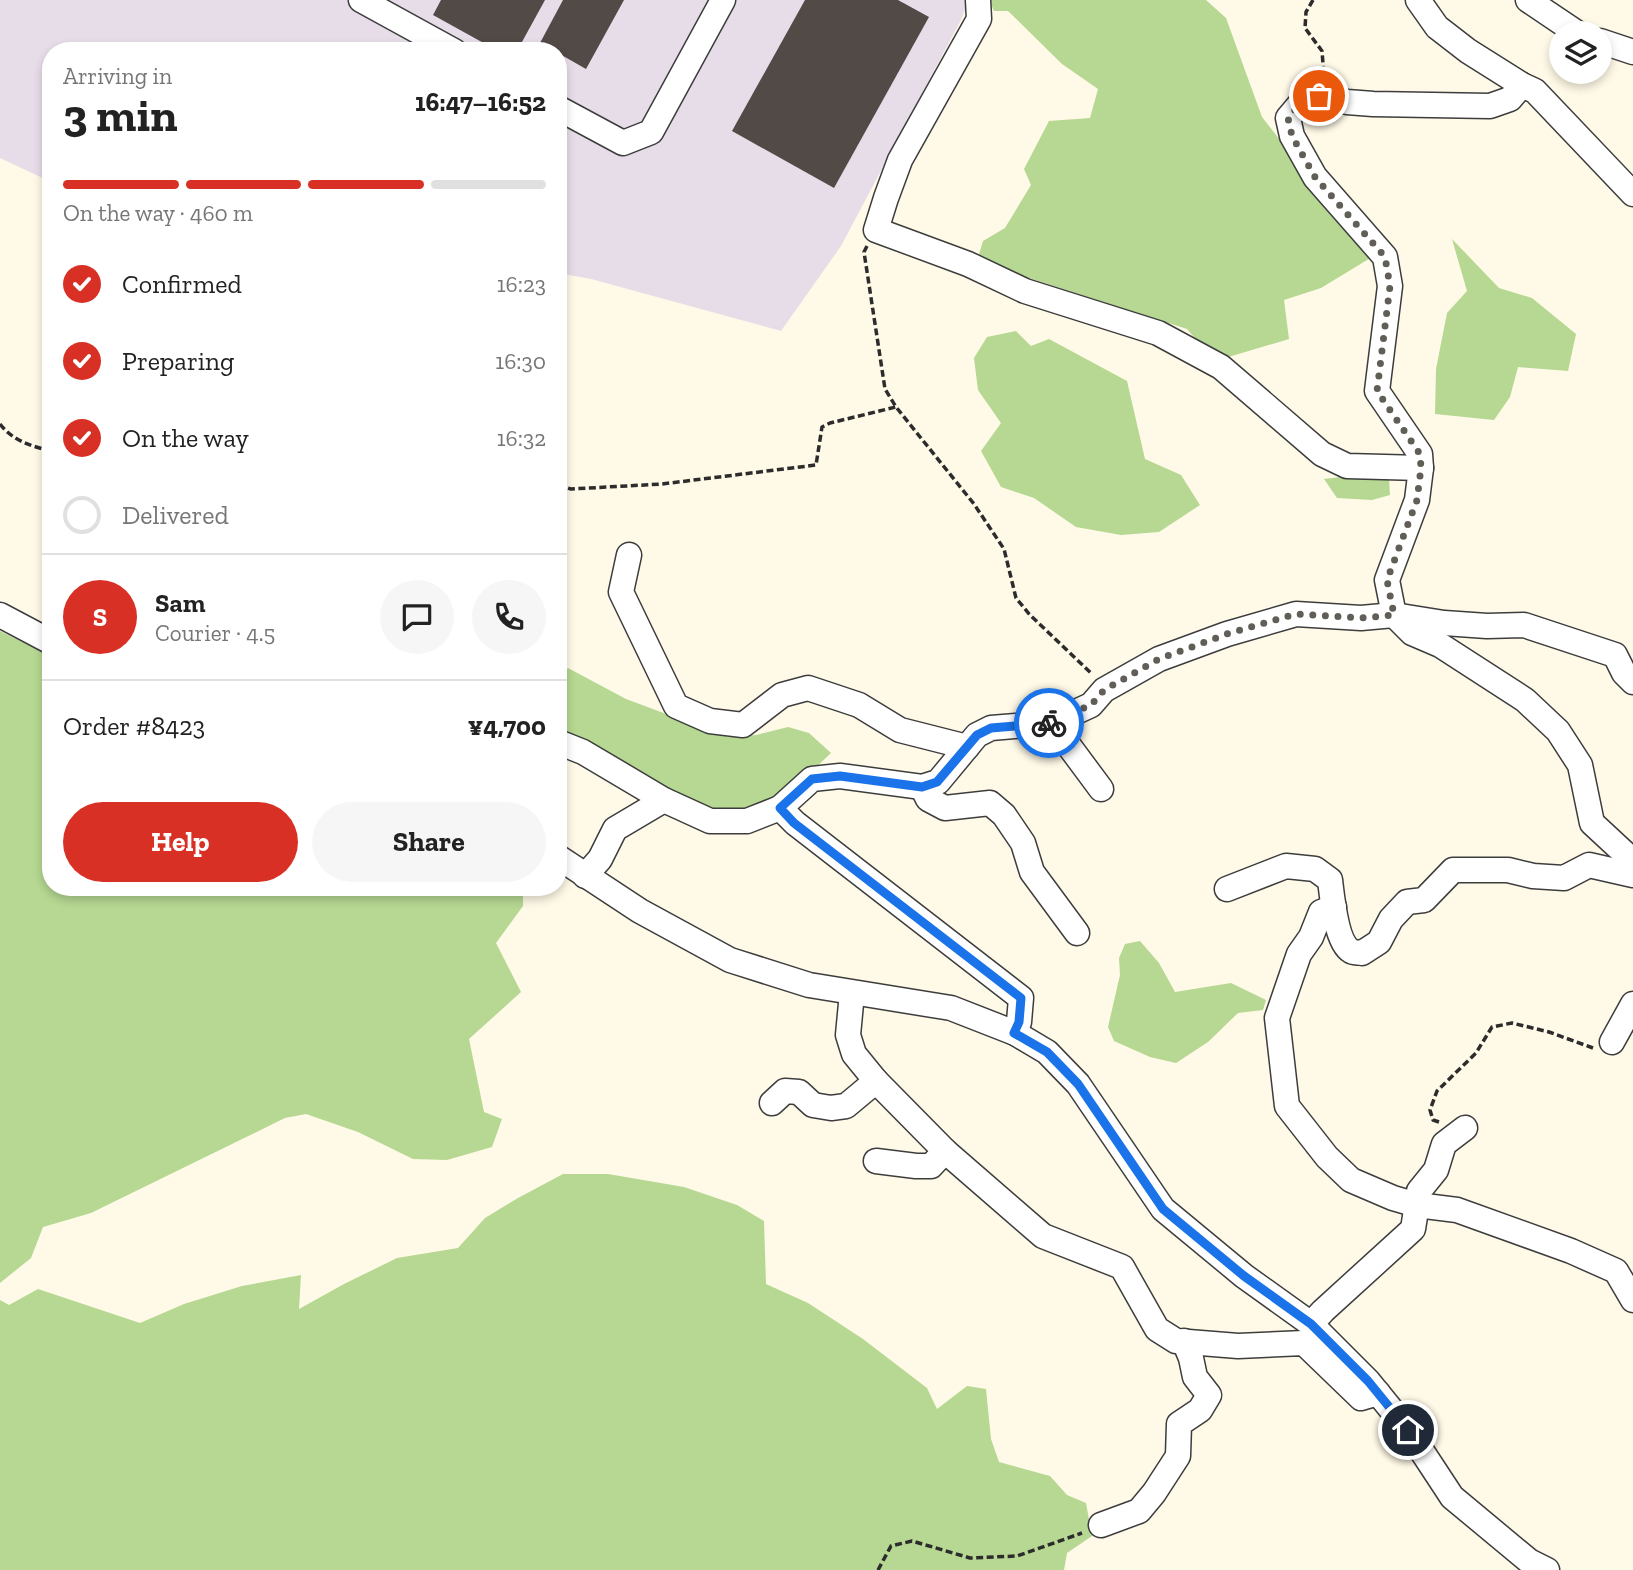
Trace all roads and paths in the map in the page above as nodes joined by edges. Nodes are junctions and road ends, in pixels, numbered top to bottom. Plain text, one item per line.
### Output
1 (361, 0) edge
2 (723, 0) edge
3 (978, 0) edge
4 (1313, 0) edge
5 (1418, 0) edge
6 (1528, 0) edge
7 (1559, 21) edge
8 (438, 42) edge
9 (1612, 45) edge
10 (1633, 52) edge
11 (1522, 85) junction
12 (1319, 96) junction
13 (567, 113) edge
14 (1633, 194) edge
15 (876, 230) junction
16 (896, 407) junction
17 (0, 424) edge
18 (42, 449) edge
19 (1421, 468) junction
20 (567, 488) edge
21 (629, 555) dead end
22 (0, 615) edge
23 (1394, 615) junction
24 (42, 637) edge
25 (1633, 682) edge
26 (1104, 690) junction
27 (1052, 723) junction
28 (567, 746) edge
29 (967, 747) junction
30 (922, 787) junction
31 (1101, 789) dead end
32 (664, 800) junction
33 (780, 808) junction
34 (1633, 861) edge
35 (567, 863) edge
36 (1633, 875) edge
37 (585, 876) junction
38 (1227, 889) dead end
39 (1334, 907) junction
40 (1077, 933) dead end
41 (852, 993) junction
42 (1633, 1004) edge
43 (1014, 1033) junction
44 (1612, 1042) joint
45 (876, 1081) junction
46 (772, 1103) dead end
47 (1465, 1128) joint
48 (945, 1151) junction
49 (876, 1161) dead end
50 (1417, 1205) junction
51 (1633, 1300) edge
52 (1311, 1324) junction
53 (1184, 1341) junction
54 (1378, 1393) junction
55 (1101, 1525) joint
56 (878, 1570) edge
57 (1547, 1570) edge

1 - 8 street
2 - 13 street
3 - 15 street
4 - 12 path
5 - 11 street
6 - 7 street
9 - 10 street
11 - 12 street
11 - 14 street
12 - 19 street
15 - 16 path
15 - 19 street
16 - 20 path
16 - 26 path
17 - 18 path
19 - 23 street
21 - 29 street
22 - 24 street
23 - 25 street
23 - 26 street
23 - 34 street
26 - 27 street
27 - 29 street
27 - 31 street
28 - 32 street
29 - 30 street
30 - 33 street
30 - 40 street
32 - 33 street
32 - 37 street
33 - 43 street
35 - 37 street
36 - 39 street
37 - 41 street
38 - 39 street
39 - 50 street
41 - 43 street
41 - 45 street
42 - 44 street
43 - 52 street
44 - 47 path
45 - 46 street
45 - 48 street
47 - 50 street
48 - 49 street
48 - 53 street
50 - 51 street
50 - 52 street
52 - 54 street
53 - 54 street
53 - 55 street
54 - 57 street
55 - 56 path

